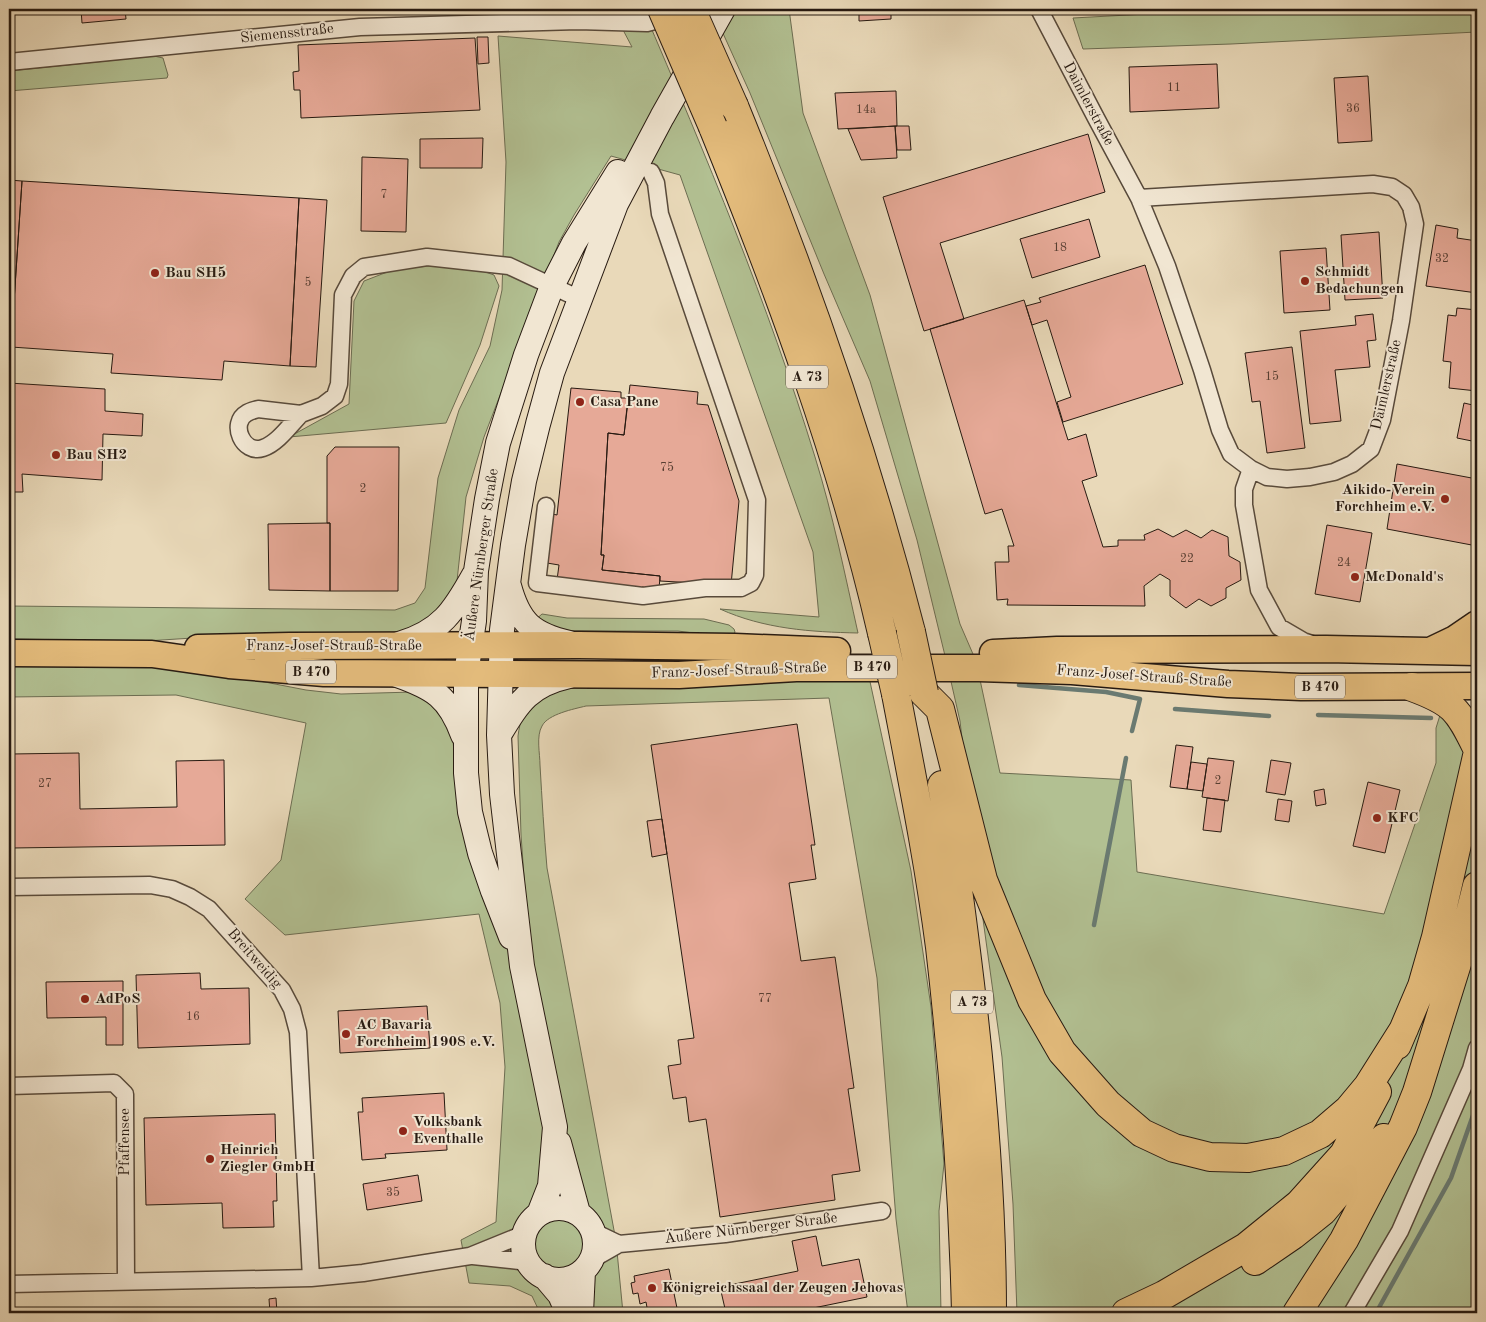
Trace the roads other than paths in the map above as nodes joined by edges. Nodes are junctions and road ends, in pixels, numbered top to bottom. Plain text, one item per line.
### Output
1 (662, 9) edge
2 (683, 9) edge
3 (691, 9) edge
4 (723, 9) edge
5 (1039, 9) edge
6 (9, 62) edge
7 (662, 117) junction
8 (651, 172) dead end
9 (1139, 198) junction
10 (552, 286) junction
11 (580, 299) junction
12 (302, 414) dead end
13 (1251, 469) junction
14 (546, 506) dead end
15 (476, 571) junction
16 (508, 582) junction
17 (1477, 624) edge
18 (502, 645) junction
19 (392, 646) junction
20 (469, 646) junction
21 (579, 646) junction
22 (1326, 649) junction
23 (1200, 651) junction
24 (1431, 651) junction
25 (1477, 652) edge
26 (9, 653) edge
27 (152, 654) junction
28 (393, 673) junction
29 (466, 674) junction
30 (500, 674) junction
31 (579, 674) junction
32 (1165, 677) junction
33 (1477, 686) edge
34 (1412, 687) junction
35 (924, 693) junction
36 (499, 735) junction
37 (465, 738) junction
38 (1477, 748) edge
39 (1477, 756) edge
40 (1477, 886) edge
41 (9, 887) edge
42 (522, 966) junction
43 (1404, 1029) junction
44 (1477, 1048) edge
45 (1428, 1055) junction
46 (9, 1086) edge
47 (555, 1126) junction
48 (882, 1211) dead end
49 (539, 1214) junction
50 (585, 1222) junction
51 (524, 1234) junction
52 (619, 1244) junction
53 (470, 1256) junction
54 (587, 1265) junction
55 (536, 1269) junction
56 (311, 1278) junction
57 (126, 1281) junction
58 (9, 1284) edge
59 (568, 1313) edge
60 (581, 1313) edge
61 (966, 1313) edge
62 (992, 1313) edge
63 (1126, 1313) edge
64 (1154, 1313) edge
65 (1297, 1313) edge
66 (1352, 1313) edge

1 - 61 highway, A 73, bridge
2 - 6 street, Siemensstraße
3 - 35 highway, A 73, bridge
4 - 7 main road, Äußere Nürnberger Straße
5 - 9 street, Daimlerstraße
7 - 10 main road, Äußere Nürnberger Straße
7 - 11 main road, Äußere Nürnberger Straße
8 - 14 street
9 - 13 street, Daimlerstraße
9 - 13 street, Daimlerstraße
10 - 11 street
10 - 12 street
10 - 15 main road, Äußere Nürnberger Straße
11 - 16 main road, Äußere Nürnberger Straße
13 - 22 street
15 - 19 main road
15 - 20 main road, Äußere Nürnberger Straße
16 - 18 main road, Äußere Nürnberger Straße
16 - 21 main road
17 - 24 main road
18 - 20 main road, Franz-Josef-Strauß-Straße / B 470
18 - 21 main road, Franz-Josef-Strauß-Straße / B 470
18 - 30 main road, Äußere Nürnberger Straße
19 - 20 main road, Franz-Josef-Strauß-Straße / B 470
19 - 27 main road, Franz-Josef-Strauß-Straße / B 470
20 - 29 main road, Äußere Nürnberger Straße
21 - 23 main road, Franz-Josef-Strauß-Straße / B 470
22 - 23 main road, Franz-Josef-Strauß-Straße / B 470
22 - 24 main road, Franz-Josef-Strauß-Straße / B 470
23 - 32 main road
24 - 25 main road, Franz-Josef-Strauß-Straße / B 470
26 - 27 main road, Franz-Josef-Strauß-Straße / B 470
27 - 28 main road, Franz-Josef-Strauß-Straße / B 470
28 - 29 main road, Franz-Josef-Strauß-Straße / B 470
28 - 37 main road
29 - 30 main road, Franz-Josef-Strauß-Straße / B 470
29 - 37 main road, Äußere Nürnberger Straße
30 - 31 main road, Franz-Josef-Strauß-Straße / B 470
30 - 36 main road, Äußere Nürnberger Straße
31 - 32 main road, Franz-Josef-Strauß-Straße / B 470
31 - 36 main road
32 - 34 main road, Franz-Josef-Strauß-Straße / B 470
33 - 34 main road, Franz-Josef-Strauß-Straße / B 470
34 - 38 highway
35 - 43 highway
35 - 62 highway, A 73
36 - 42 main road, Äußere Nürnberger Straße
37 - 42 main road, Äußere Nürnberger Straße
39 - 43 highway
40 - 45 highway
41 - 56 street, Breitweidig
42 - 47 main road, Äußere Nürnberger Straße
43 - 63 highway
44 - 66 street
45 - 64 highway
45 - 65 highway
46 - 57 street, Pfaffensee
47 - 49 main road, Äußere Nürnberger Straße
47 - 50 main road
48 - 52 street, Äußere Nürnberger Straße
49 - 50 main road
49 - 51 main road
50 - 52 street
50 - 54 main road
51 - 53 street
51 - 55 main road
52 - 54 street, Äußere Nürnberger Straße
53 - 55 street
53 - 56 street
54 - 55 main road
54 - 60 main road
55 - 59 main road
56 - 57 street
57 - 58 street

